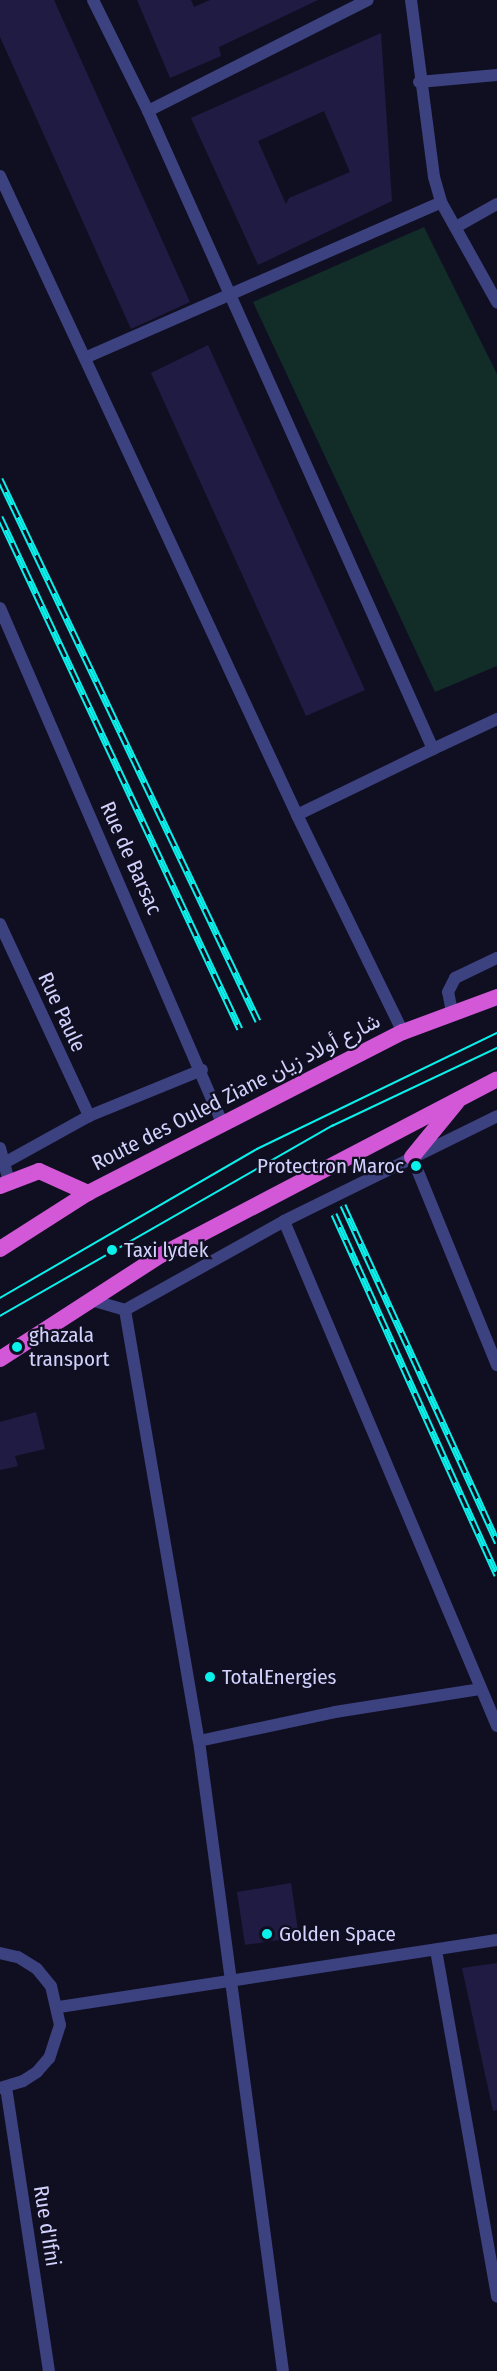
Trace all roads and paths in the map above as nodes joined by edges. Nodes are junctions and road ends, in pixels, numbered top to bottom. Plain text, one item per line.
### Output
1 (93, 0) edge
2 (368, 0) edge
3 (411, 0) edge
4 (497, 75) edge
5 (419, 82) junction
6 (148, 111) junction
7 (0, 176) edge
8 (441, 202) junction
9 (497, 204) edge
10 (456, 226) junction
11 (231, 294) junction
12 (497, 302) edge
13 (87, 357) junction
14 (0, 608) edge
15 (497, 719) edge
16 (433, 749) junction
17 (297, 815) junction
18 (0, 924) edge
19 (497, 958) edge
20 (497, 997) edge
21 (452, 1012) junction
22 (403, 1032) junction
23 (201, 1070) junction
24 (497, 1079) edge
25 (462, 1096) junction
26 (88, 1116) junction
27 (497, 1116) edge
28 (223, 1125) junction
29 (0, 1148) edge
30 (412, 1157) junction
31 (6, 1162) junction
32 (4, 1183) edge
33 (88, 1193) junction
34 (284, 1221) junction
35 (3, 1247) edge
36 (91, 1300) junction
37 (125, 1310) junction
38 (0, 1359) edge
39 (497, 1365) edge
40 (481, 1689) junction
41 (497, 1726) edge
42 (200, 1741) junction
43 (497, 1940) edge
44 (436, 1950) junction
45 (0, 1953) edge
46 (232, 1978) junction
47 (59, 2007) junction
48 (3, 2088) edge
49 (497, 2297) edge
50 (49, 2371) edge
51 (283, 2371) edge

1 - 6 street
2 - 6 street
3 - 5 street
4 - 5 street
5 - 8 street
6 - 11 street
7 - 13 street
8 - 10 street
8 - 11 street
9 - 10 street
10 - 12 street
11 - 13 street
11 - 16 street
13 - 17 street
14 - 23 street, Rue de Barsac
15 - 16 street
16 - 17 street
17 - 22 street
18 - 26 street, Rue Paule
19 - 21 street
20 - 21 highway, Route des Ouled Ziane شارع أولاد زيان
21 - 22 highway, Route des Ouled Ziane شارع أولاد زيان
22 - 28 highway, Route des Ouled Ziane شارع أولاد زيان
23 - 26 street
23 - 28 street, Rue de Barsac
24 - 25 highway
25 - 30 highway
25 - 36 highway
26 - 31 street
27 - 30 street
28 - 33 highway, Route des Ouled Ziane شارع أولاد زيان
29 - 31 street
30 - 34 street
30 - 39 street
31 - 32 street
32 - 33 highway
33 - 35 highway, Route des Ouled Ziane شارع أولاد زيان
34 - 37 street
34 - 40 street
36 - 37 street
36 - 38 highway
37 - 42 street
40 - 41 street
40 - 42 street
42 - 46 street
43 - 44 street
44 - 46 street
44 - 49 street
45 - 47 street
46 - 47 street
46 - 51 street
47 - 48 street
48 - 50 street, Rue d'Ifni

